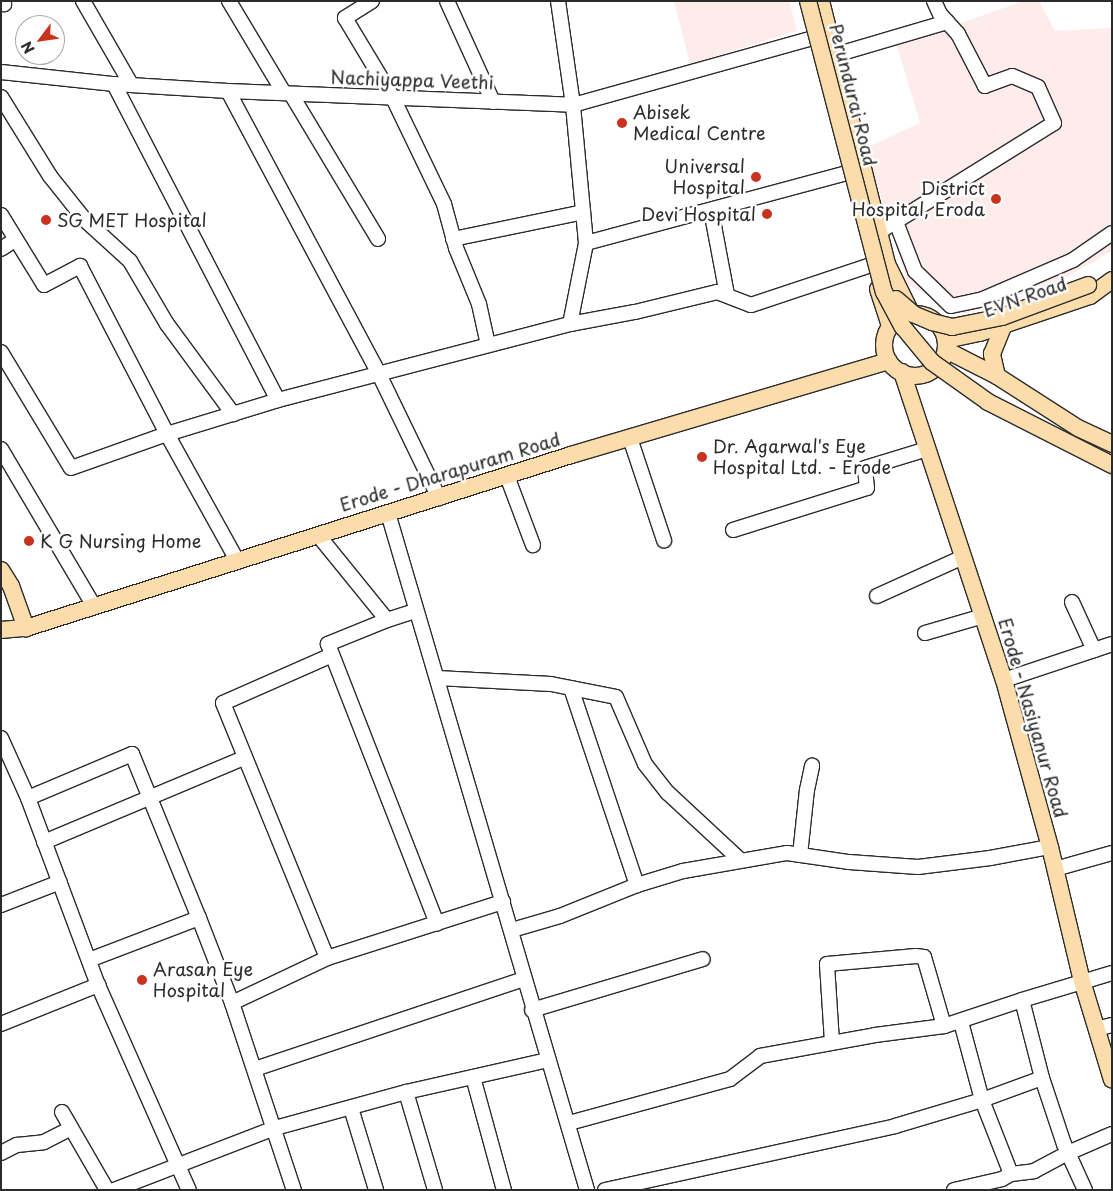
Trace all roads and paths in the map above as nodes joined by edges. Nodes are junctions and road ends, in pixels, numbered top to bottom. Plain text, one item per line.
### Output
1 (83, 1) edge
2 (229, 1) edge
3 (372, 1) edge
4 (447, 1) edge
5 (558, 1) edge
6 (804, 1) edge
7 (808, 1) edge
8 (816, 1) edge
9 (821, 1) edge
10 (934, 1) edge
11 (947, 22) junction
12 (829, 33) junction
13 (813, 38) junction
14 (835, 55) junction
15 (1, 72) edge
16 (114, 84) junction
17 (131, 84) junction
18 (228, 91) junction
19 (288, 94) junction
20 (1, 96) edge
21 (393, 98) junction
22 (493, 102) junction
23 (573, 105) junction
24 (848, 173) junction
25 (711, 210) junction
26 (583, 212) junction
27 (1, 215) edge
28 (896, 222) junction
29 (879, 232) junction
30 (1112, 233) edge
31 (378, 239) dead end
32 (453, 239) junction
33 (15, 240) junction
34 (586, 242) junction
35 (1, 249) edge
36 (871, 265) junction
37 (1112, 268) edge
38 (1112, 280) edge
39 (726, 295) junction
40 (896, 299) junction
41 (911, 314) junction
42 (570, 324) junction
43 (1004, 325) junction
44 (890, 327) junction
45 (488, 344) junction
46 (946, 345) junction
47 (1, 352) edge
48 (888, 361) junction
49 (934, 369) junction
50 (902, 372) junction
51 (379, 374) junction
52 (997, 376) junction
53 (278, 400) junction
54 (233, 414) junction
55 (167, 434) junction
56 (630, 438) junction
57 (1112, 444) edge
58 (1, 449) edge
59 (927, 449) junction
60 (1112, 456) edge
61 (1112, 466) edge
62 (1112, 472) edge
63 (507, 476) junction
64 (438, 498) junction
65 (388, 513) junction
66 (733, 530) dead end
67 (318, 535) junction
68 (664, 540) dead end
69 (533, 545) dead end
70 (963, 557) junction
71 (238, 562) junction
72 (1, 570) edge
73 (877, 596) dead end
74 (1072, 602) dead end
75 (94, 606) junction
76 (415, 611) junction
77 (983, 616) junction
78 (387, 620) junction
79 (26, 628) junction
80 (1, 630) edge
81 (925, 633) dead end
82 (1, 642) edge
83 (1112, 644) edge
84 (1094, 650) junction
85 (332, 655) junction
86 (437, 678) junction
87 (1004, 680) junction
88 (572, 688) junction
89 (1, 738) edge
90 (244, 758) junction
91 (812, 766) dead end
92 (149, 796) junction
93 (28, 798) junction
94 (44, 842) junction
95 (1050, 847) junction
96 (1112, 853) edge
97 (800, 855) junction
98 (740, 860) junction
99 (1055, 869) junction
100 (60, 882) junction
101 (637, 885) junction
102 (503, 902) junction
103 (1, 905) edge
104 (199, 918) junction
105 (437, 923) junction
106 (512, 930) junction
107 (327, 958) junction
108 (703, 959) dead end
109 (89, 960) junction
110 (1112, 973) edge
111 (524, 979) junction
112 (1082, 981) junction
113 (98, 985) junction
114 (1022, 1000) junction
115 (232, 1003) junction
116 (532, 1010) junction
117 (961, 1022) junction
118 (1, 1024) edge
119 (944, 1026) junction
120 (1104, 1027) edge
121 (832, 1042) junction
122 (548, 1060) junction
123 (255, 1069) junction
124 (473, 1077) junction
125 (1042, 1078) junction
126 (1112, 1080) edge
127 (406, 1092) junction
128 (982, 1100) junction
129 (352, 1108) junction
130 (62, 1112) dead end
131 (569, 1123) junction
132 (71, 1128) junction
133 (275, 1128) junction
134 (1112, 1134) edge
135 (1, 1153) edge
136 (1068, 1153) junction
137 (177, 1165) junction
138 (1011, 1174) junction
139 (971, 1188) edge
140 (107, 1190) edge
141 (114, 1190) edge
142 (189, 1190) edge
143 (294, 1190) edge
144 (376, 1190) edge
145 (435, 1190) edge
146 (504, 1190) edge
147 (587, 1190) edge
148 (605, 1190) edge
149 (954, 1190) edge
150 (1085, 1190) edge

1 - 17 street
2 - 19 street
3 - 21 street
4 - 22 street
5 - 23 street
6 - 13 main road
7 - 61 main road, Perundurai Road, bridge
8 - 40 main road, Perundurai Road
9 - 12 main road
10 - 11 street
11 - 14 street
11 - 28 street
12 - 13 street, Nachiyappa Veethi
12 - 14 main road
13 - 23 street, Nachiyappa Veethi
13 - 24 main road
14 - 29 main road
15 - 16 street, Nachiyappa Veethi
16 - 17 street, Nachiyappa Veethi
16 - 53 street
17 - 18 street, Nachiyappa Veethi
18 - 19 street, Nachiyappa Veethi
18 - 51 street
19 - 21 street, Nachiyappa Veethi
19 - 31 street
20 - 54 street
21 - 22 street, Nachiyappa Veethi
21 - 32 street
22 - 23 street, Nachiyappa Veethi
23 - 26 street
24 - 25 street
24 - 36 main road
25 - 34 street
25 - 39 street
26 - 32 street
26 - 34 street
27 - 33 street
28 - 29 street
28 - 30 street
29 - 41 main road
32 - 45 street
33 - 35 street
33 - 55 street
34 - 42 street
36 - 39 street
36 - 44 main road
37 - 40 main road, bridge
38 - 43 main road, EVN Road
39 - 42 street
40 - 60 main road, Perundurai Road
41 - 44 main road
41 - 46 main road
42 - 45 street
43 - 46 main road, EVN Road
43 - 52 main road
44 - 48 main road
45 - 51 street
46 - 49 main road
46 - 52 main road
47 - 55 street
48 - 50 main road
48 - 56 main road, Erode - Dharapuram Road
49 - 50 main road
49 - 62 main road
50 - 59 main road, Erode - Nasiyanur Road
51 - 53 street
51 - 64 street
52 - 57 main road
53 - 54 street
54 - 55 street
55 - 71 street
56 - 63 main road, Erode - Dharapuram Road
56 - 68 street
58 - 75 street
59 - 66 street
59 - 70 main road, Erode - Nasiyanur Road
63 - 64 main road, Erode - Dharapuram Road
63 - 69 street
64 - 65 main road, Erode - Dharapuram Road
65 - 67 main road, Erode - Dharapuram Road
65 - 76 street
67 - 71 main road, Erode - Dharapuram Road
67 - 78 street
70 - 73 street
70 - 77 main road, Erode - Nasiyanur Road
71 - 75 main road, Erode - Dharapuram Road
72 - 79 main road
74 - 84 street
75 - 79 main road, Erode - Dharapuram Road
76 - 78 street
76 - 86 street
77 - 81 street
77 - 87 main road, Erode - Nasiyanur Road
78 - 85 street
79 - 80 main road, Erode - Dharapuram Road
79 - 82 main road, Erode - Dharapuram Road
83 - 84 street
84 - 87 street
85 - 90 street
85 - 105 street
86 - 88 street
86 - 102 street
87 - 95 main road, Erode - Nasiyanur Road
88 - 98 street
88 - 101 street
89 - 93 street
90 - 92 street
90 - 107 street
91 - 97 street
92 - 93 street
92 - 94 street
92 - 104 street
93 - 94 street
94 - 100 street
95 - 97 street
95 - 99 main road, Erode - Nasiyanur Road
96 - 99 street
97 - 98 street
98 - 101 street
99 - 112 main road, Erode - Nasiyanur Road
100 - 103 street
100 - 109 street
101 - 106 street
102 - 105 street
102 - 106 street
104 - 109 street
104 - 115 street
105 - 107 street
106 - 111 street
107 - 115 street
108 - 116 street
109 - 113 street
110 - 112 street
111 - 116 street
111 - 123 street
112 - 114 street
112 - 120 main road, Erode - Nasiyanur Road
113 - 118 street
113 - 137 street
114 - 117 street
114 - 125 street
115 - 123 street
116 - 122 street
117 - 119 street
117 - 128 street
119 - 121 street
119 - 121 street
120 - 126 main road, Erode - Nasiyanur Road
121 - 131 street
122 - 124 street
122 - 131 street
123 - 133 street
124 - 127 street
124 - 146 street
125 - 128 street
125 - 136 street
127 - 129 street
127 - 145 street
128 - 138 street
128 - 148 street
129 - 133 street
129 - 144 street
130 - 132 street
131 - 147 street
132 - 135 street
132 - 140 street
133 - 137 street
133 - 143 street
134 - 136 street
136 - 138 street
136 - 150 street
137 - 141 street
137 - 142 street
138 - 139 street
139 - 149 street

